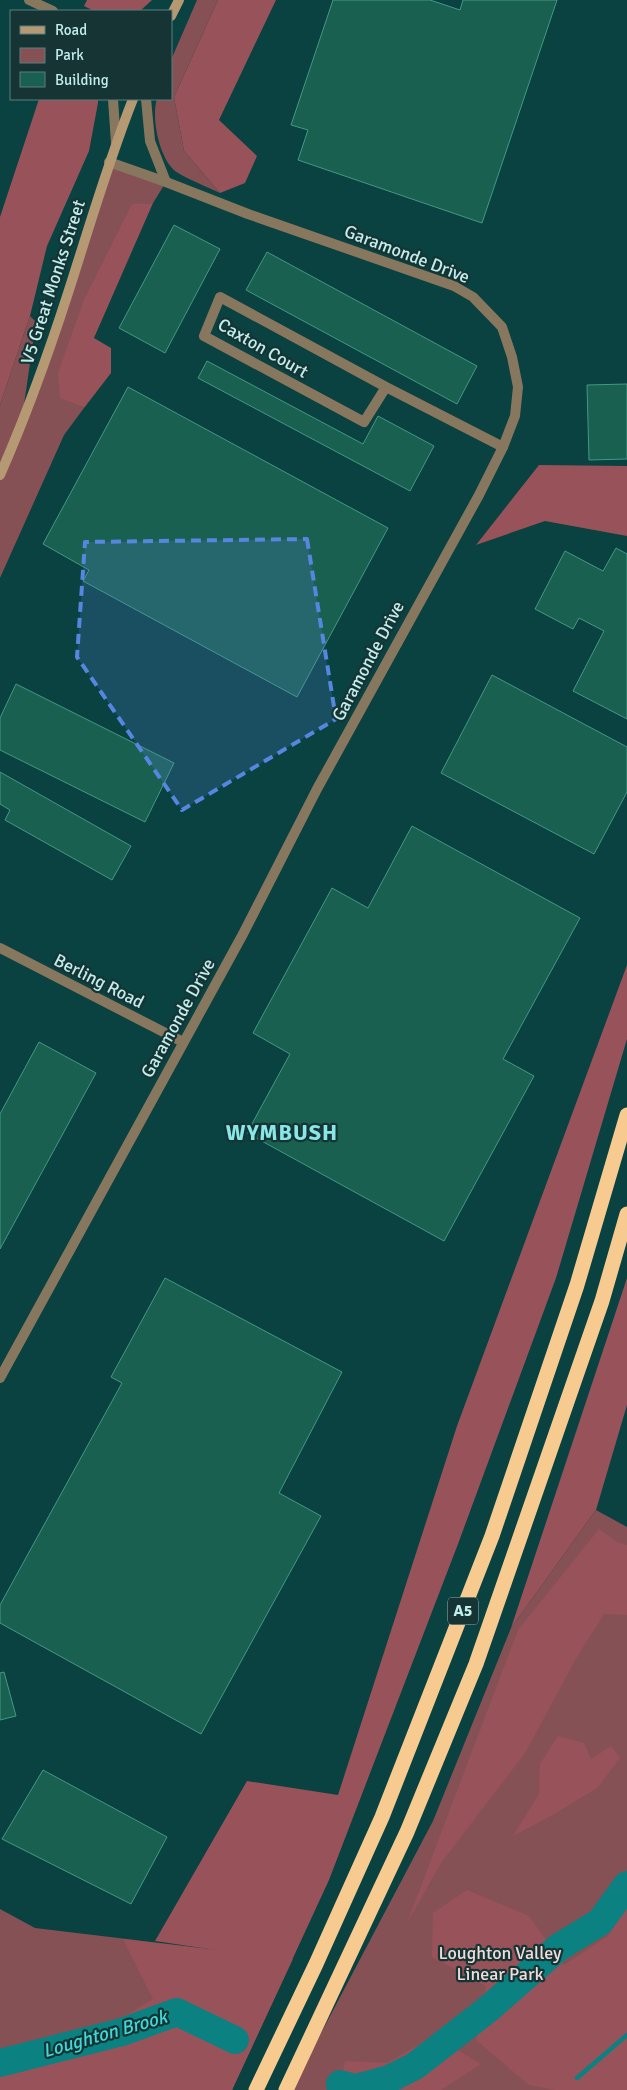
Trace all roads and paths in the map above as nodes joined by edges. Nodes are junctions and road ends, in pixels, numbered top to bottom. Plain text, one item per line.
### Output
1 (29, 0) edge
2 (179, 0) edge
3 (51, 10) edge
4 (172, 14) edge
5 (113, 100) edge
6 (133, 100) edge
7 (146, 100) edge
8 (116, 143) junction
9 (109, 162) junction
10 (166, 182) junction
11 (386, 387) junction
12 (503, 447) junction
13 (0, 475) edge
14 (0, 948) edge
15 (183, 1042) junction
16 (627, 1116) edge
17 (627, 1214) edge
18 (0, 1378) edge
19 (256, 2090) edge
20 (286, 2090) edge

1 - 3 street
2 - 4 street
5 - 8 street
6 - 8 street, V5 Great Monks Street
7 - 10 street
8 - 9 street, V5 Great Monks Street
9 - 10 street, Garamonde Drive
9 - 13 street, V5 Great Monks Street
10 - 12 street, Garamonde Drive
11 - 11 street, Caxton Court
11 - 12 street, Caxton Court
12 - 15 street, Garamonde Drive
14 - 15 street, Berling Road
15 - 18 street, Garamonde Drive
16 - 19 highway, A5
17 - 20 highway, A5

